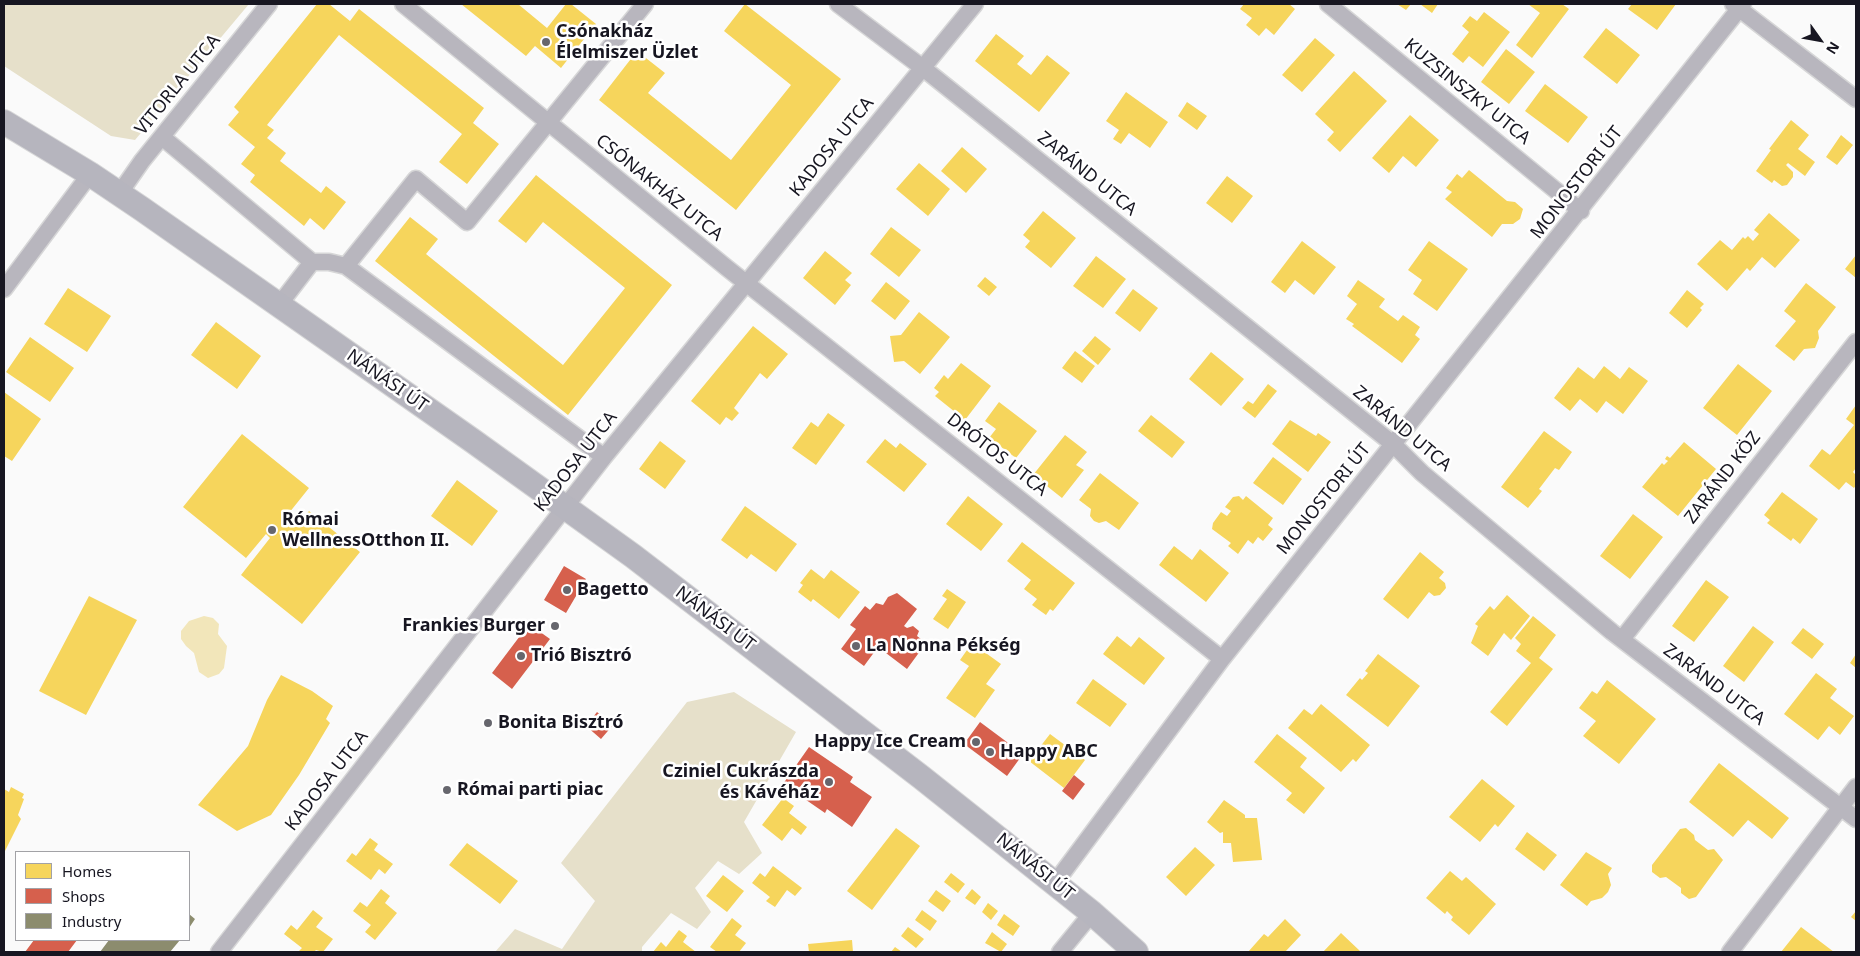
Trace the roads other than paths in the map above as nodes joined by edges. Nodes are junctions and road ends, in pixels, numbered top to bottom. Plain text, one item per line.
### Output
1 (270, 4) edge
2 (403, 4) edge
3 (645, 4) edge
4 (838, 4) edge
5 (975, 4) edge
6 (1328, 4) edge
7 (1738, 5) edge
8 (923, 68) junction
9 (1856, 99) edge
10 (4, 122) edge
11 (547, 123) junction
12 (162, 137) junction
13 (90, 174) junction
14 (119, 194) junction
15 (1581, 211) junction
16 (312, 262) junction
17 (346, 266) junction
18 (746, 283) junction
19 (4, 289) edge
20 (279, 305) junction
21 (1856, 342) edge
22 (1393, 444) junction
23 (604, 457) junction
24 (566, 509) junction
25 (1622, 639) junction
26 (1222, 659) junction
27 (1856, 787) edge
28 (1841, 806) junction
29 (1856, 819) edge
30 (1055, 883) junction
31 (1092, 913) junction
32 (219, 952) edge
33 (1060, 952) edge
34 (1136, 952) edge
35 (1730, 952) edge

1 - 12 street, VITORLA UTCA
2 - 11 street, CSÓNAKHÁZ UTCA
3 - 11 street
4 - 8 street, ZARÁND UTCA
5 - 8 street, KADOSA UTCA
6 - 15 street, KUZSINSZKY UTCA
7 - 9 street
7 - 15 street, MONOSTORI ÚT
8 - 18 street, KADOSA UTCA
8 - 22 street, ZARÁND UTCA
10 - 13 street, NÁNÁSI ÚT
11 - 17 street
11 - 18 street, CSÓNAKHÁZ UTCA
12 - 14 street, VITORLA UTCA
12 - 16 street
13 - 14 street, NÁNÁSI ÚT
13 - 19 street
14 - 20 street, NÁNÁSI ÚT
15 - 22 street, MONOSTORI ÚT
16 - 17 street
16 - 20 street
17 - 23 street
18 - 23 street, KADOSA UTCA
18 - 26 street, DRÓTOS UTCA
20 - 24 street, NÁNÁSI ÚT
21 - 25 street, ZARÁND KÖZ
22 - 25 street, ZARÁND UTCA
22 - 26 street, MONOSTORI ÚT
23 - 24 street, KADOSA UTCA
24 - 30 street, NÁNÁSI ÚT
24 - 32 street, KADOSA UTCA
25 - 28 street, ZARÁND UTCA
26 - 30 street, MONOSTORI ÚT
27 - 28 street
28 - 29 street, ZARÁND UTCA
28 - 35 street
30 - 31 street, NÁNÁSI ÚT
31 - 33 street
31 - 34 street, NÁNÁSI ÚT

